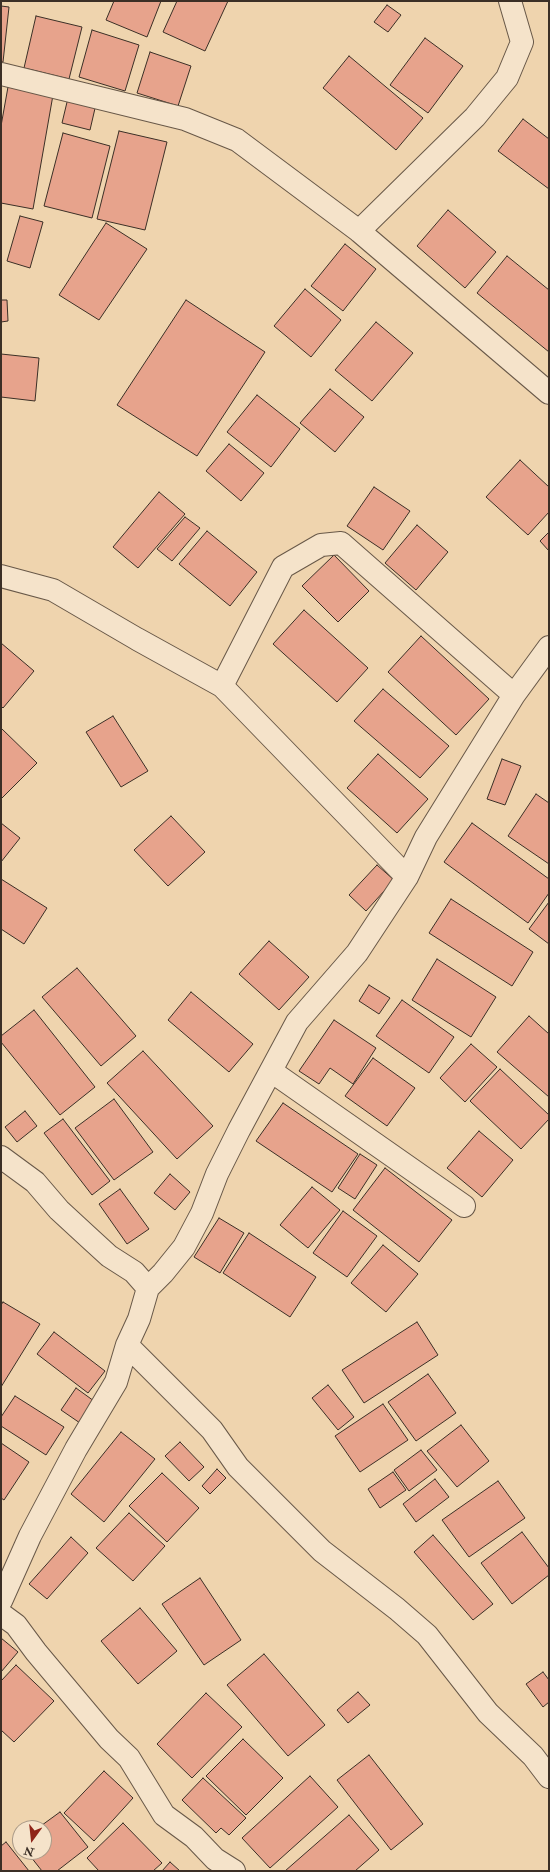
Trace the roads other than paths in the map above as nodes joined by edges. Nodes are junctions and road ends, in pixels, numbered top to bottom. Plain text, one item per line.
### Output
1 (510, 1) edge
2 (1, 74) edge
3 (359, 231) junction
4 (549, 393) edge
5 (1, 576) edge
6 (549, 646) edge
7 (222, 686) junction
8 (514, 696) junction
9 (407, 877) junction
10 (271, 1071) junction
11 (1, 1157) edge
12 (464, 1206) dead end
13 (148, 1288) junction
14 (127, 1345) junction
15 (1, 1601) edge
16 (1, 1614) edge
17 (549, 1777) edge
18 (234, 1871) edge

1 - 3 street
2 - 3 street
3 - 4 street
5 - 7 street
6 - 8 street
7 - 8 street
7 - 9 street
8 - 9 street
9 - 10 street
10 - 12 street
10 - 13 street
11 - 13 street
13 - 14 street
14 - 15 street
14 - 17 street
16 - 18 street

